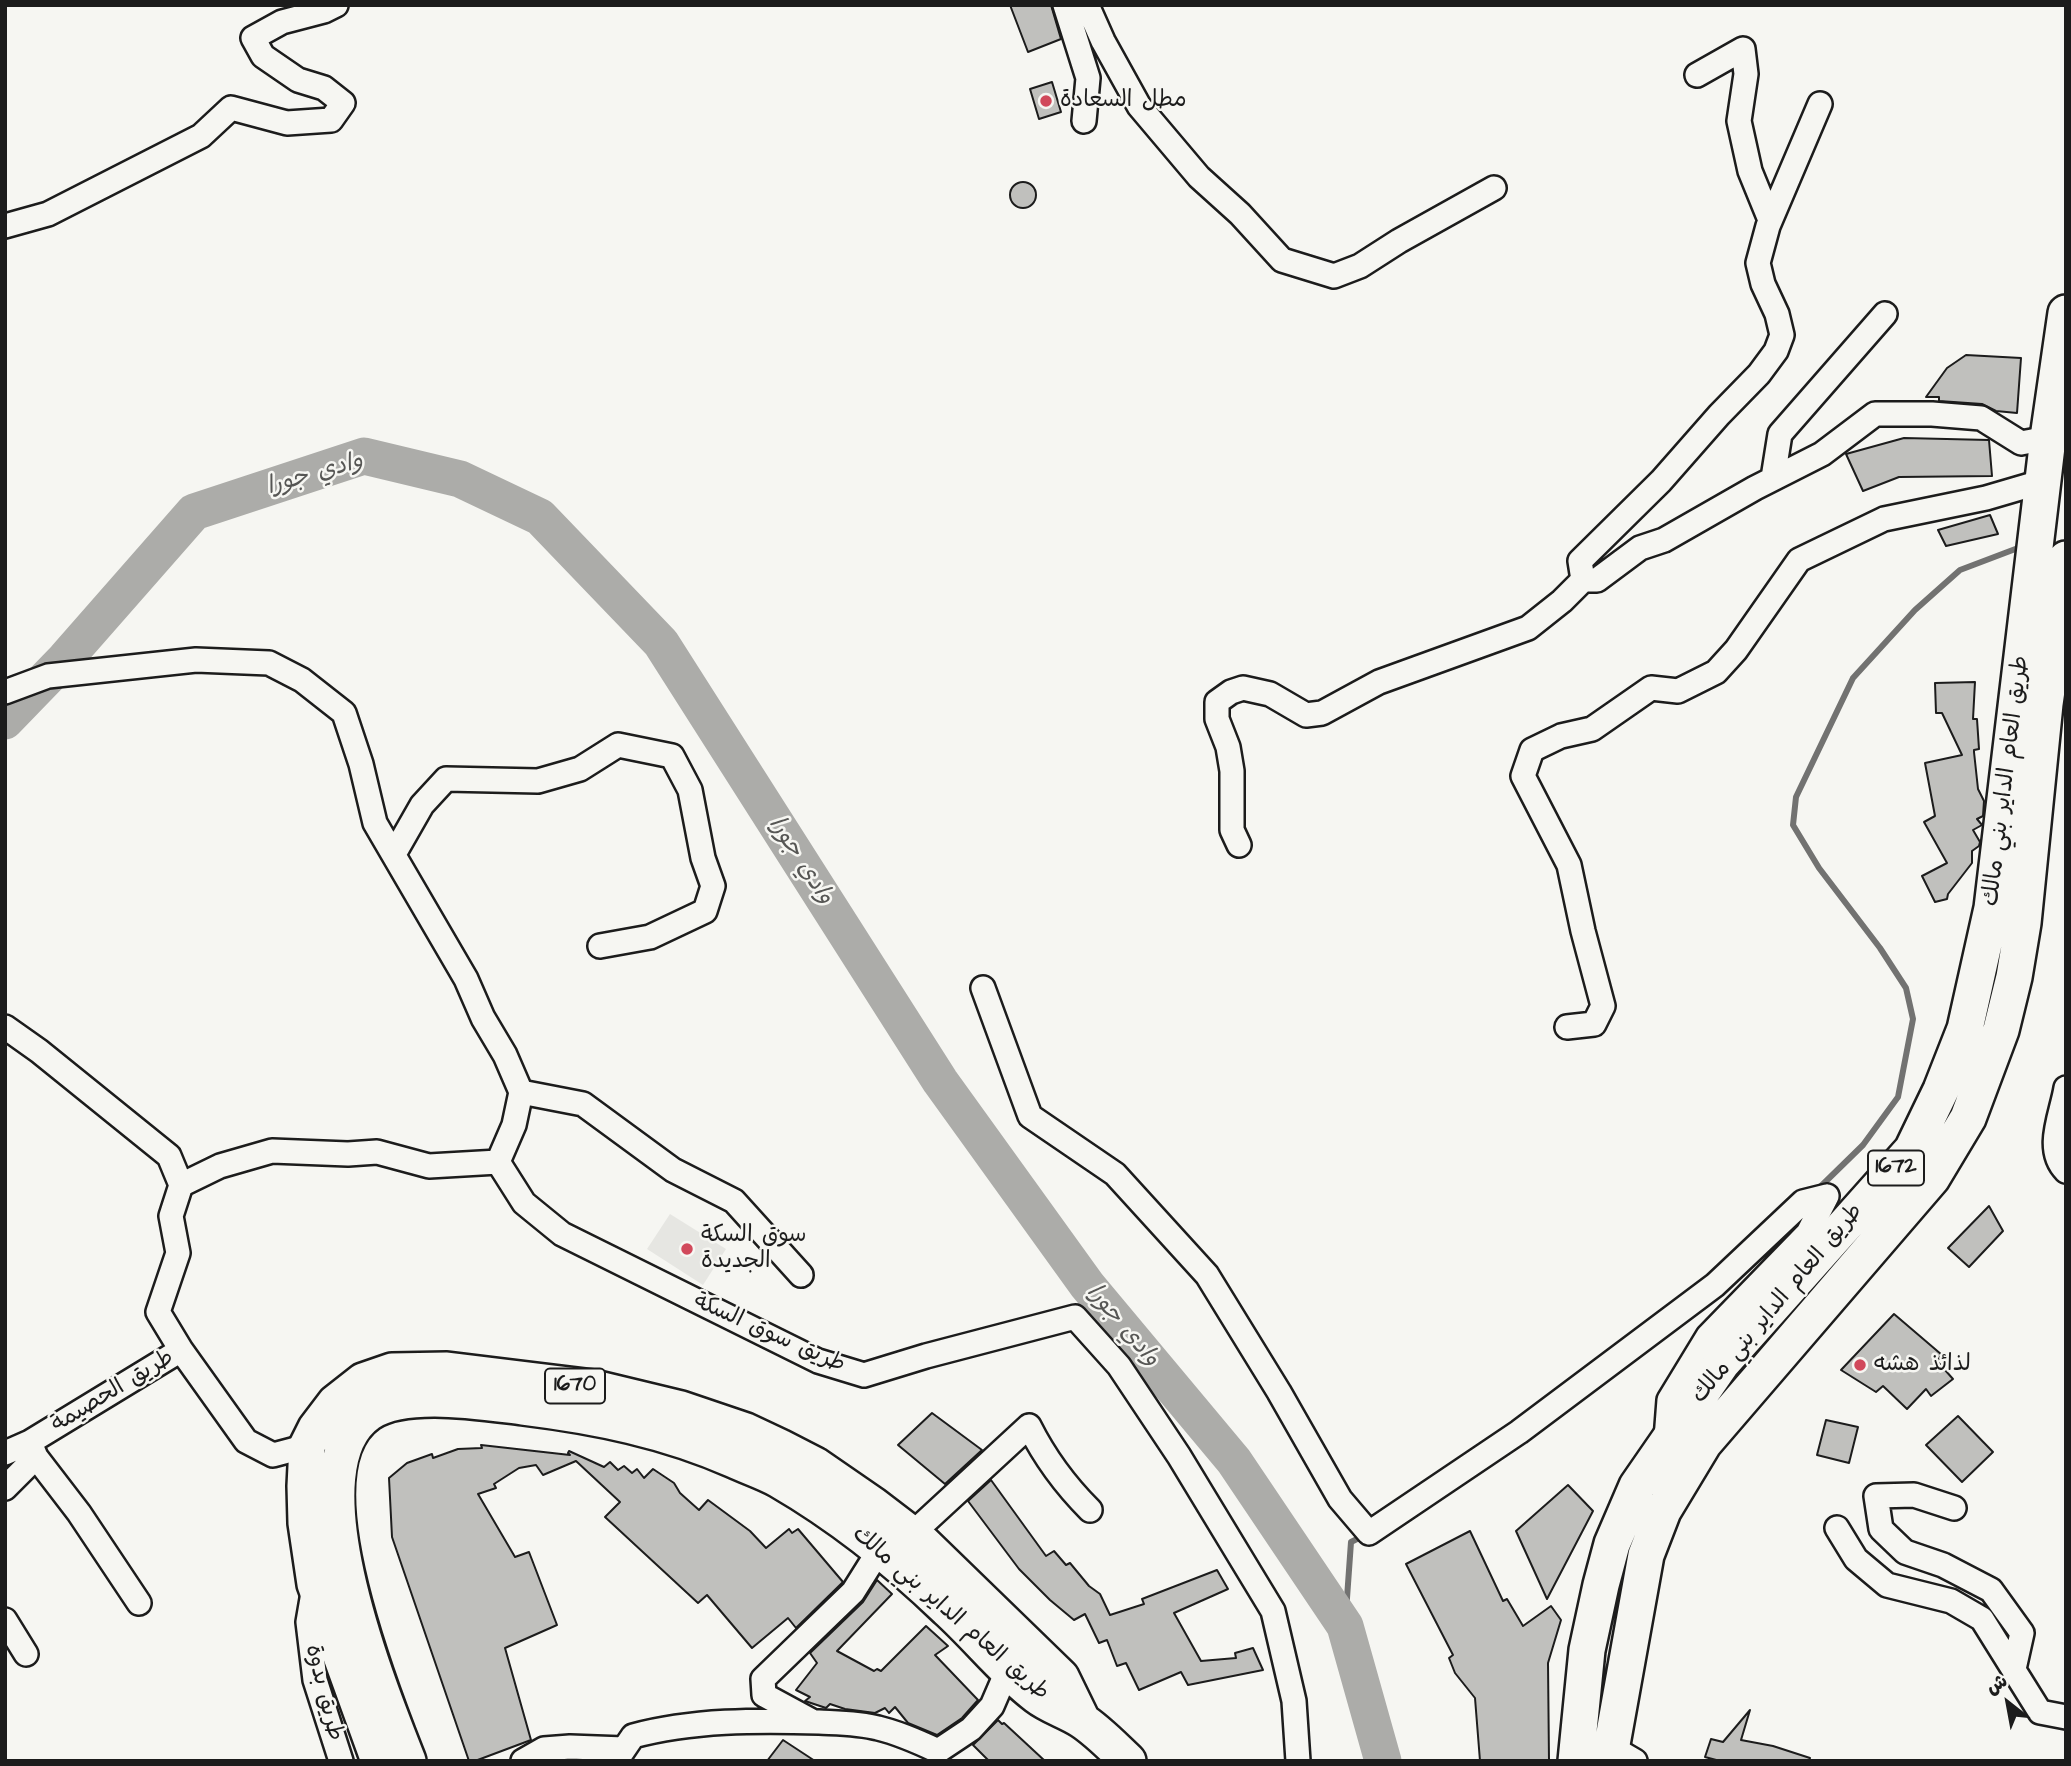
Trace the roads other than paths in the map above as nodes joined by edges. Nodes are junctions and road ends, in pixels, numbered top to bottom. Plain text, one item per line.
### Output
1 (336, 5) edge
2 (1065, 5) edge
3 (1087, 5) edge
4 (1697, 75) dead end
5 (1820, 104) dead end
6 (1084, 121) dead end
7 (1494, 188) dead end
8 (1770, 220) junction
9 (5, 226) edge
10 (2066, 313) edge
11 (1885, 314) dead end
12 (2048, 438) junction
13 (1773, 478) junction
14 (2044, 481) junction
15 (2066, 559) edge
16 (1583, 580) junction
17 (5, 692) edge
18 (2054, 727) edge
19 (1239, 845) dead end
20 (394, 854) junction
21 (600, 946) dead end
22 (983, 988) dead end
23 (5, 1027) edge
24 (1567, 1027) dead end
25 (2066, 1088) edge
26 (521, 1092) junction
27 (498, 1162) junction
28 (2066, 1171) edge
29 (181, 1185) junction
30 (801, 1275) dead end
31 (181, 1350) junction
32 (1665, 1443) junction
33 (307, 1446) junction
34 (343, 1448) junction
35 (33, 1450) junction
36 (5, 1453) edge
37 (5, 1488) edge
38 (1954, 1508) dead end
39 (1090, 1510) dead end
40 (1837, 1528) dead end
41 (912, 1534) junction
42 (880, 1549) junction
43 (315, 1584) junction
44 (139, 1603) dead end
45 (5, 1620) edge
46 (26, 1654) dead end
47 (1008, 1669) junction
48 (2014, 1670) junction
49 (2066, 1717) edge
50 (1082, 1720) junction
51 (814, 1722) junction
52 (620, 1755) edge
53 (942, 1756) edge
54 (1618, 1756) edge
55 (341, 1761) edge
56 (379, 1761) edge
57 (408, 1761) edge
58 (523, 1761) edge
59 (1128, 1761) edge
60 (1298, 1761) edge
61 (1576, 1761) edge

1 - 9 street
2 - 6 street
3 - 7 street
4 - 8 street
5 - 8 street
8 - 16 street
10 - 12 highway, طريق العام الداير بني مالك / 1672
11 - 13 street
12 - 13 street
12 - 14 highway, طريق العام الداير بني مالك / 1672
13 - 16 street
14 - 24 street
14 - 32 highway, طريق العام الداير بني مالك / 1672
15 - 18 highway, طريق العام الداير بني مالك / 1672
16 - 19 street
17 - 20 street
18 - 54 highway, طريق العام الداير بني مالك / 1672
20 - 21 street
20 - 26 street
22 - 32 street
23 - 29 street
25 - 28 street
26 - 27 street
26 - 30 street
27 - 29 street
27 - 60 street, طريق سوق السكة
29 - 31 street
31 - 33 street, طريق الحصيمة
31 - 35 street, طريق الحصيمة
32 - 61 highway, طريق العام الداير بني مالك / 1672
33 - 34 highway, طريق الحصيمة
33 - 41 highway, طريق العام الداير بني مالك / 1670
33 - 43 highway
34 - 42 highway, طريق العام الداير بني مالك / 1670
34 - 57 highway, طريق العام الداير بني مالك / 1670
35 - 36 street, طريق الحصيمة
35 - 37 street
35 - 44 street
38 - 48 street
39 - 41 street
40 - 48 street
41 - 50 highway, طريق العام الداير بني مالك / 1670
42 - 47 highway, طريق العام الداير بني مالك / 1670
42 - 51 street
43 - 55 street, طريق بدوة
43 - 56 highway
45 - 46 street
47 - 50 highway, طريق العام الداير بني مالك / 1670
47 - 53 street
48 - 49 street
50 - 59 highway, طريق العام الداير بني مالك
51 - 52 street
51 - 53 street
52 - 58 street

